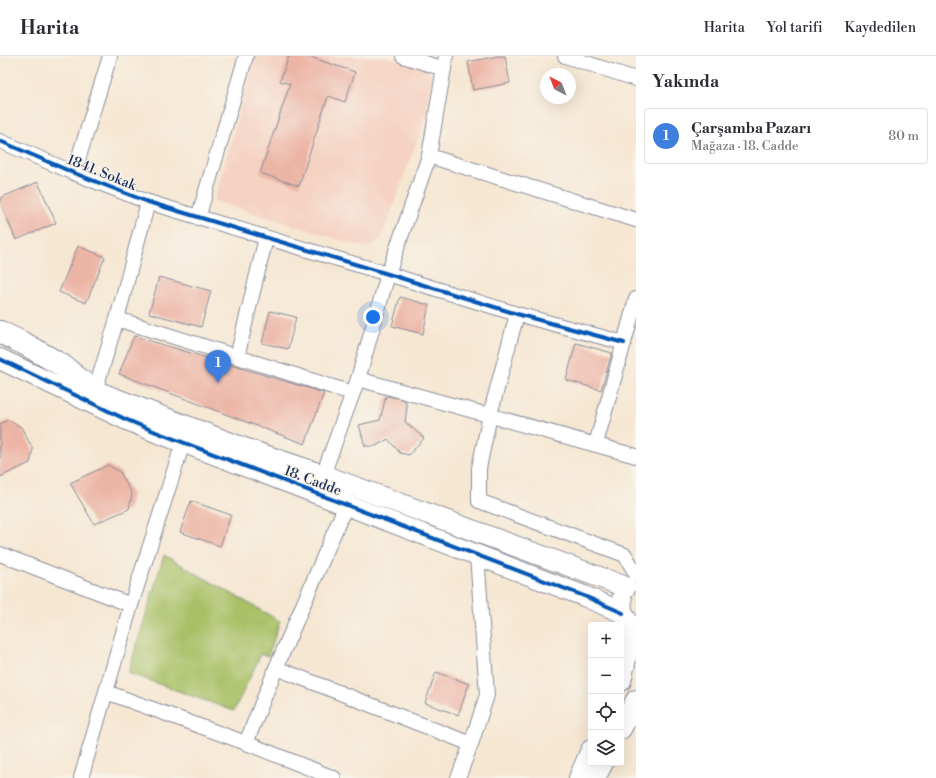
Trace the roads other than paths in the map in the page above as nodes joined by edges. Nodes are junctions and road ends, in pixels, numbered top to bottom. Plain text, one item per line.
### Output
1 (110, 56) edge
2 (246, 56) edge
3 (403, 56) edge
4 (564, 56) edge
5 (445, 62) edge
6 (636, 79) edge
7 (0, 141) edge
8 (429, 156) junction
9 (74, 173) junction
10 (148, 202) junction
11 (198, 218) junction
12 (636, 220) edge
13 (266, 238) junction
14 (388, 274) junction
15 (636, 299) edge
16 (517, 314) junction
17 (117, 319) junction
18 (0, 332) edge
19 (624, 343) junction
20 (0, 347) edge
21 (237, 357) junction
22 (0, 359) edge
23 (0, 372) edge
24 (358, 379) junction
25 (92, 390) junction
26 (352, 393) junction
27 (490, 415) junction
28 (156, 432) junction
29 (183, 443) junction
30 (596, 444) junction
31 (636, 456) edge
32 (323, 475) junction
33 (346, 505) junction
34 (0, 554) edge
35 (477, 555) junction
36 (633, 580) edge
37 (131, 605) junction
38 (631, 623) edge
39 (624, 664) edge
40 (276, 668) junction
41 (106, 692) junction
42 (636, 700) edge
43 (624, 722) edge
44 (246, 743) junction
45 (471, 744) junction
46 (588, 757) edge
47 (601, 766) edge
48 (81, 778) edge
49 (334, 778) edge
50 (458, 778) edge
51 (579, 778) edge
52 (595, 778) edge

1 - 9 street
2 - 11 street
3 - 5 street
4 - 6 street
5 - 8 street
7 - 9 street, 1841. Sokak
8 - 12 street
8 - 14 street
9 - 10 street, 1841. Sokak
10 - 11 street, 1841. Sokak
10 - 17 street
11 - 13 street, 1841. Sokak
13 - 14 street, 1841. Sokak
13 - 21 street
14 - 16 street, 1841. Sokak
14 - 24 street
15 - 19 street
16 - 19 street, 1841. Sokak
16 - 27 street
17 - 21 street
17 - 25 street
18 - 25 main road
19 - 30 street
20 - 25 street, 18. Cadde
21 - 26 street
22 - 28 street, 18. Cadde
23 - 28 street
24 - 26 street
24 - 27 street
25 - 32 street, 18. Cadde
26 - 32 street
27 - 30 street
27 - 36 street
28 - 29 street, 18. Cadde
29 - 33 street, 18. Cadde
29 - 37 street
30 - 31 street
32 - 36 street, 18. Cadde
33 - 35 street, 18. Cadde
33 - 40 street
34 - 37 street
35 - 38 street, 18. Cadde
35 - 45 street
36 - 38 street
37 - 41 street
38 - 39 street
40 - 44 street
40 - 45 street
41 - 44 street
41 - 48 street
42 - 43 street
44 - 49 street
45 - 50 street
46 - 51 street
47 - 52 street

